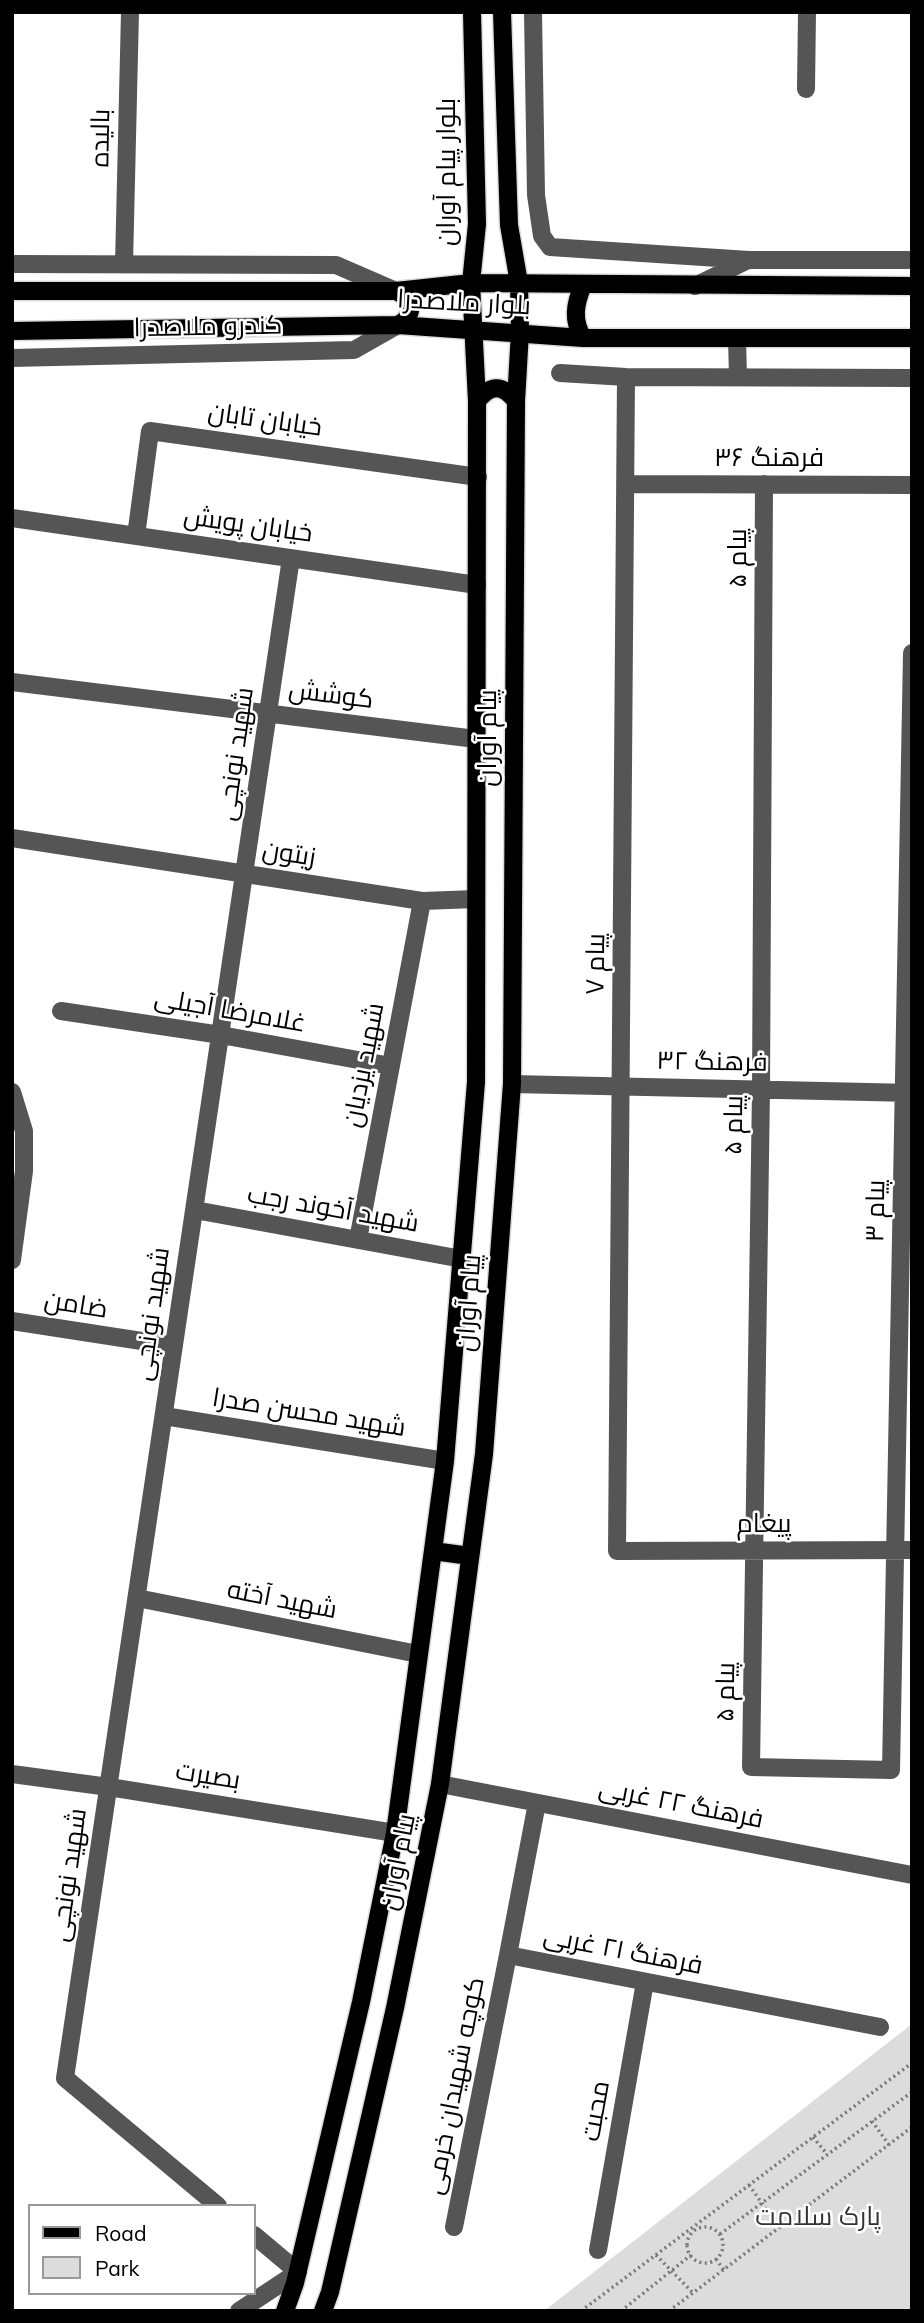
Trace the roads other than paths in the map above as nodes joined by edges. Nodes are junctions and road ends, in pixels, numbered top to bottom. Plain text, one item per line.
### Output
1 (130, 12) edge
2 (472, 12) edge
3 (502, 12) edge
4 (533, 12) edge
5 (807, 12) edge
6 (806, 89) dead end
7 (477, 223) junction
8 (509, 225) junction
9 (749, 260) junction
10 (912, 260) edge
11 (12, 264) edge
12 (124, 264) junction
13 (471, 283) junction
14 (519, 283) junction
15 (583, 285) junction
16 (695, 286) junction
17 (912, 286) edge
18 (12, 290) edge
19 (396, 291) junction
20 (398, 325) junction
21 (12, 331) edge
22 (472, 331) junction
23 (520, 332) junction
24 (583, 338) junction
25 (737, 338) junction
26 (912, 338) edge
27 (12, 358) edge
28 (559, 373) dead end
29 (626, 377) junction
30 (738, 377) junction
31 (912, 378) edge
32 (478, 401) junction
33 (516, 401) junction
34 (478, 477) junction
35 (626, 484) junction
36 (764, 484) junction
37 (912, 485) edge
38 (12, 518) edge
39 (136, 536) junction
40 (291, 558) junction
41 (477, 585) junction
42 (912, 653) edge
43 (12, 682) edge
44 (268, 713) junction
45 (476, 739) junction
46 (12, 838) edge
47 (910, 857) edge
48 (244, 874) junction
49 (476, 899) junction
50 (422, 901) junction
51 (61, 1011) dead end
52 (220, 1035) junction
53 (391, 1066) junction
54 (512, 1084) junction
55 (621, 1086) junction
56 (761, 1090) junction
57 (12, 1092) edge
58 (908, 1093) edge
59 (195, 1210) junction
60 (358, 1240) junction
61 (462, 1259) junction
62 (12, 1260) edge
63 (12, 1321) edge
64 (174, 1346) junction
65 (164, 1416) junction
66 (445, 1461) junction
67 (433, 1550) junction
68 (754, 1550) junction
69 (904, 1550) edge
70 (617, 1551) joint
71 (470, 1556) junction
72 (137, 1598) junction
73 (418, 1654) junction
74 (751, 1767) joint
75 (12, 1774) edge
76 (440, 1784) junction
77 (109, 1787) junction
78 (537, 1803) junction
79 (395, 1833) junction
80 (912, 1875) edge
81 (508, 1955) junction
82 (645, 1982) junction
83 (880, 2027) dead end
84 (216, 2204) edge
85 (454, 2227) dead end
86 (256, 2237) edge
87 (598, 2250) dead end
88 (298, 2272) junction
89 (239, 2311) edge
90 (285, 2311) edge
91 (323, 2311) edge

1 - 12 street, بالیده
2 - 7 main road, بلوار پیام آوران
3 - 8 main road
4 - 9 street
5 - 6 street
7 - 8 main road
7 - 13 main road, بلوار پیام آوران
8 - 14 main road
9 - 10 street
9 - 16 street
11 - 12 street
12 - 19 street
13 - 14 main road, بلوار ملاصدرا
13 - 19 main road, بلوار ملاصدرا
13 - 22 main road, بلوار پیام آوران
14 - 15 main road, بلوار ملاصدرا
14 - 23 main road, پیام آوران
15 - 16 main road, بلوار ملاصدرا
15 - 24 main road
16 - 17 main road, بلوار ملاصدرا
18 - 19 main road, بلوار ملاصدرا
19 - 20 main road
20 - 21 main road, بلوار ملاصدرا
20 - 22 main road, بلوار ملاصدرا
20 - 27 street, کندرو ملاصدرا
22 - 23 main road, بلوار ملاصدرا
22 - 32 main road, پیام آوران
23 - 24 main road, بلوار ملاصدرا
23 - 33 main road, پیام آوران
24 - 25 main road, بلوار ملاصدرا
25 - 26 main road, بلوار ملاصدرا
25 - 30 street
28 - 29 street
29 - 30 street
29 - 35 street, پیام ۷
30 - 31 street
32 - 33 main road
32 - 34 main road, پیام آوران
33 - 54 main road, پیام آوران
34 - 39 street, خیابان تابان
34 - 41 main road, پیام آوران
35 - 36 street, فرهنگ ۳۶
35 - 55 street, پیام ۷
36 - 37 street, فرهنگ ۳۶
36 - 56 street, پیام ۵
38 - 39 street, خیابان پویش
39 - 40 street, خیابان پویش
40 - 41 street, خیابان پویش
40 - 44 street, شهید نونچی
41 - 45 main road, پیام آوران
42 - 47 street, پیام ۳
43 - 44 street, کوشش
44 - 45 street, کوشش
44 - 48 street, شهید نونچی
45 - 49 main road, پیام آوران
46 - 48 street, زیتون
47 - 58 street, پیام ۳
48 - 50 street, زیتون
48 - 52 street, شهید نونچی
49 - 50 street, زیتون
49 - 61 main road, پیام آوران
50 - 53 street, شهید یزدیان
51 - 52 street, غلامرضا آجیلی
52 - 53 street, غلامرضا آجیلی
52 - 59 street, شهید نونچی
53 - 60 street, شهید یزدیان
54 - 55 street, فرهنگ ۳۲
54 - 71 main road, پیام آوران
55 - 56 street, فرهنگ ۳۲
55 - 70 street, پیام ۷
56 - 58 street, فرهنگ ۳۲
56 - 68 street, پیام ۵
57 - 62 street
58 - 69 street, پیام ۳
59 - 60 street, شهید آخوند رجب
59 - 64 street, شهید نونچی
60 - 61 street, شهید آخوند رجب
61 - 66 main road, پیام آوران
63 - 64 street, ضامن
64 - 65 street, شهید نونچی
65 - 66 street, شهید محسن صدرا
65 - 72 street, شهید نونچی
66 - 67 main road, پیام آوران
67 - 71 main road
67 - 73 main road, پیام آوران
68 - 69 street, پیغام
68 - 70 street, پیغام
68 - 74 street, پیام ۵
69 - 74 street, پیام ۳
71 - 76 main road, پیام آوران
72 - 73 street, شهید آخته
72 - 77 street, شهید نونچی
73 - 79 main road, پیام آوران
75 - 77 street, بصیرت
76 - 78 street, فرهنگ ۲۲ غربی
76 - 91 main road, پیام آوران
77 - 79 street, بصیرت
77 - 84 street, شهید نونچی
78 - 80 street, فرهنگ ۲۲ غربی
78 - 81 street, فرهنگ ۲۱ غربی
79 - 88 main road, پیام آوران
81 - 82 street, فرهنگ ۲۱ غربی
81 - 85 street, کوچه شهیدان خرمی
82 - 83 street, فرهنگ ۲۱ غربی
82 - 87 street, محبت
86 - 88 street
88 - 89 street
88 - 90 main road, پیام آوران

